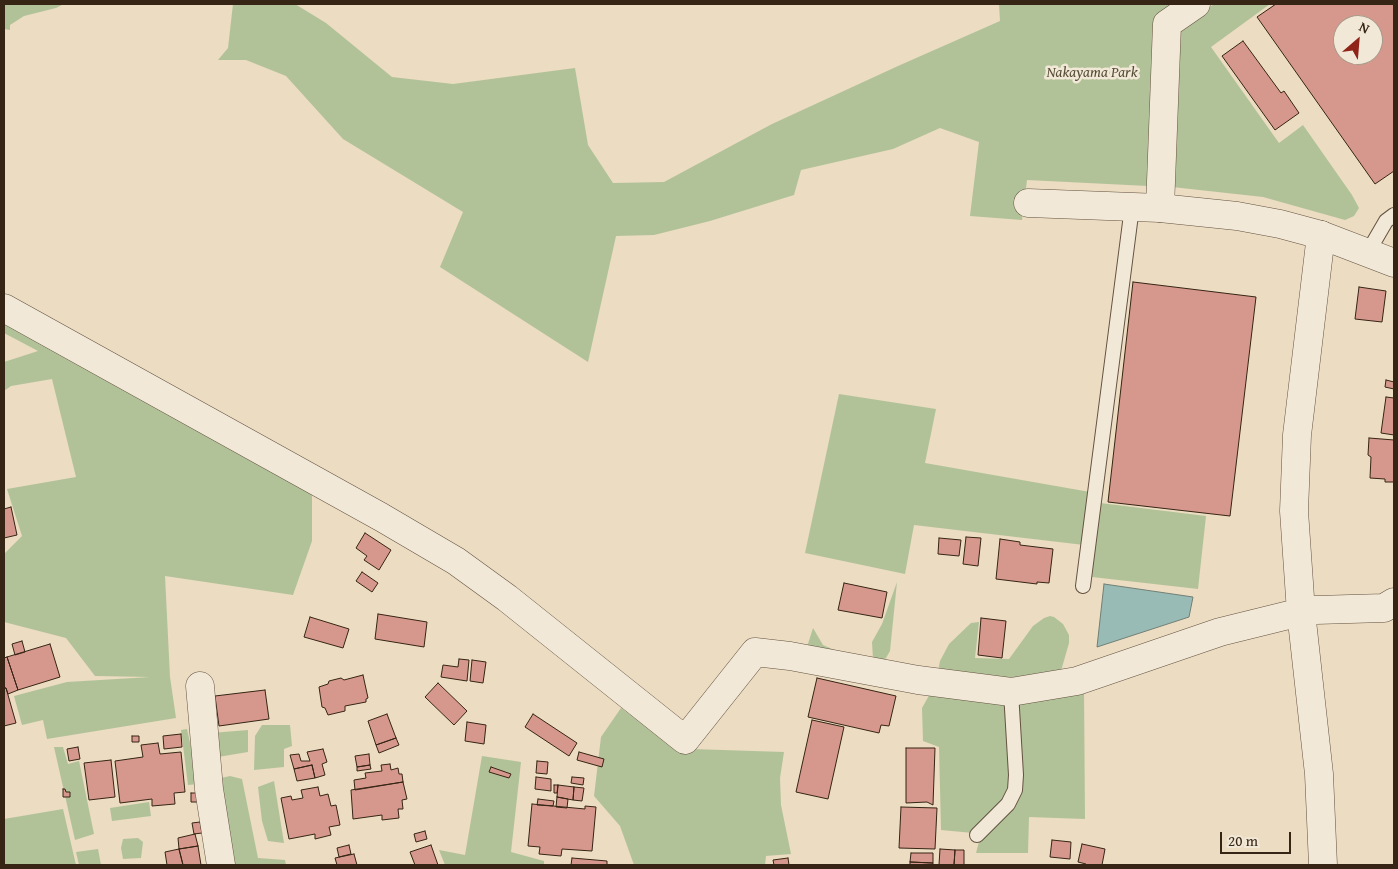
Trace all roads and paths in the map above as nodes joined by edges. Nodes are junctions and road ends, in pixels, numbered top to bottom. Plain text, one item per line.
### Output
1 (1196, 4) edge
2 (1028, 203) dead end
3 (1132, 207) junction
4 (1160, 208) junction
5 (1394, 215) edge
6 (1321, 235) junction
7 (1368, 252) junction
8 (1394, 263) edge
9 (4, 308) edge
10 (1083, 586) dead end
11 (1394, 602) edge
12 (1301, 612) junction
13 (200, 686) dead end
14 (1011, 692) junction
15 (977, 835) dead end
16 (221, 865) edge
17 (1323, 865) edge

1 - 4 street
2 - 3 street
3 - 4 street
3 - 10 lane
4 - 6 street
5 - 7 lane
6 - 7 street
6 - 12 street
7 - 8 street
9 - 14 street
11 - 12 street
12 - 14 street
12 - 17 street
13 - 16 street
14 - 15 lane

